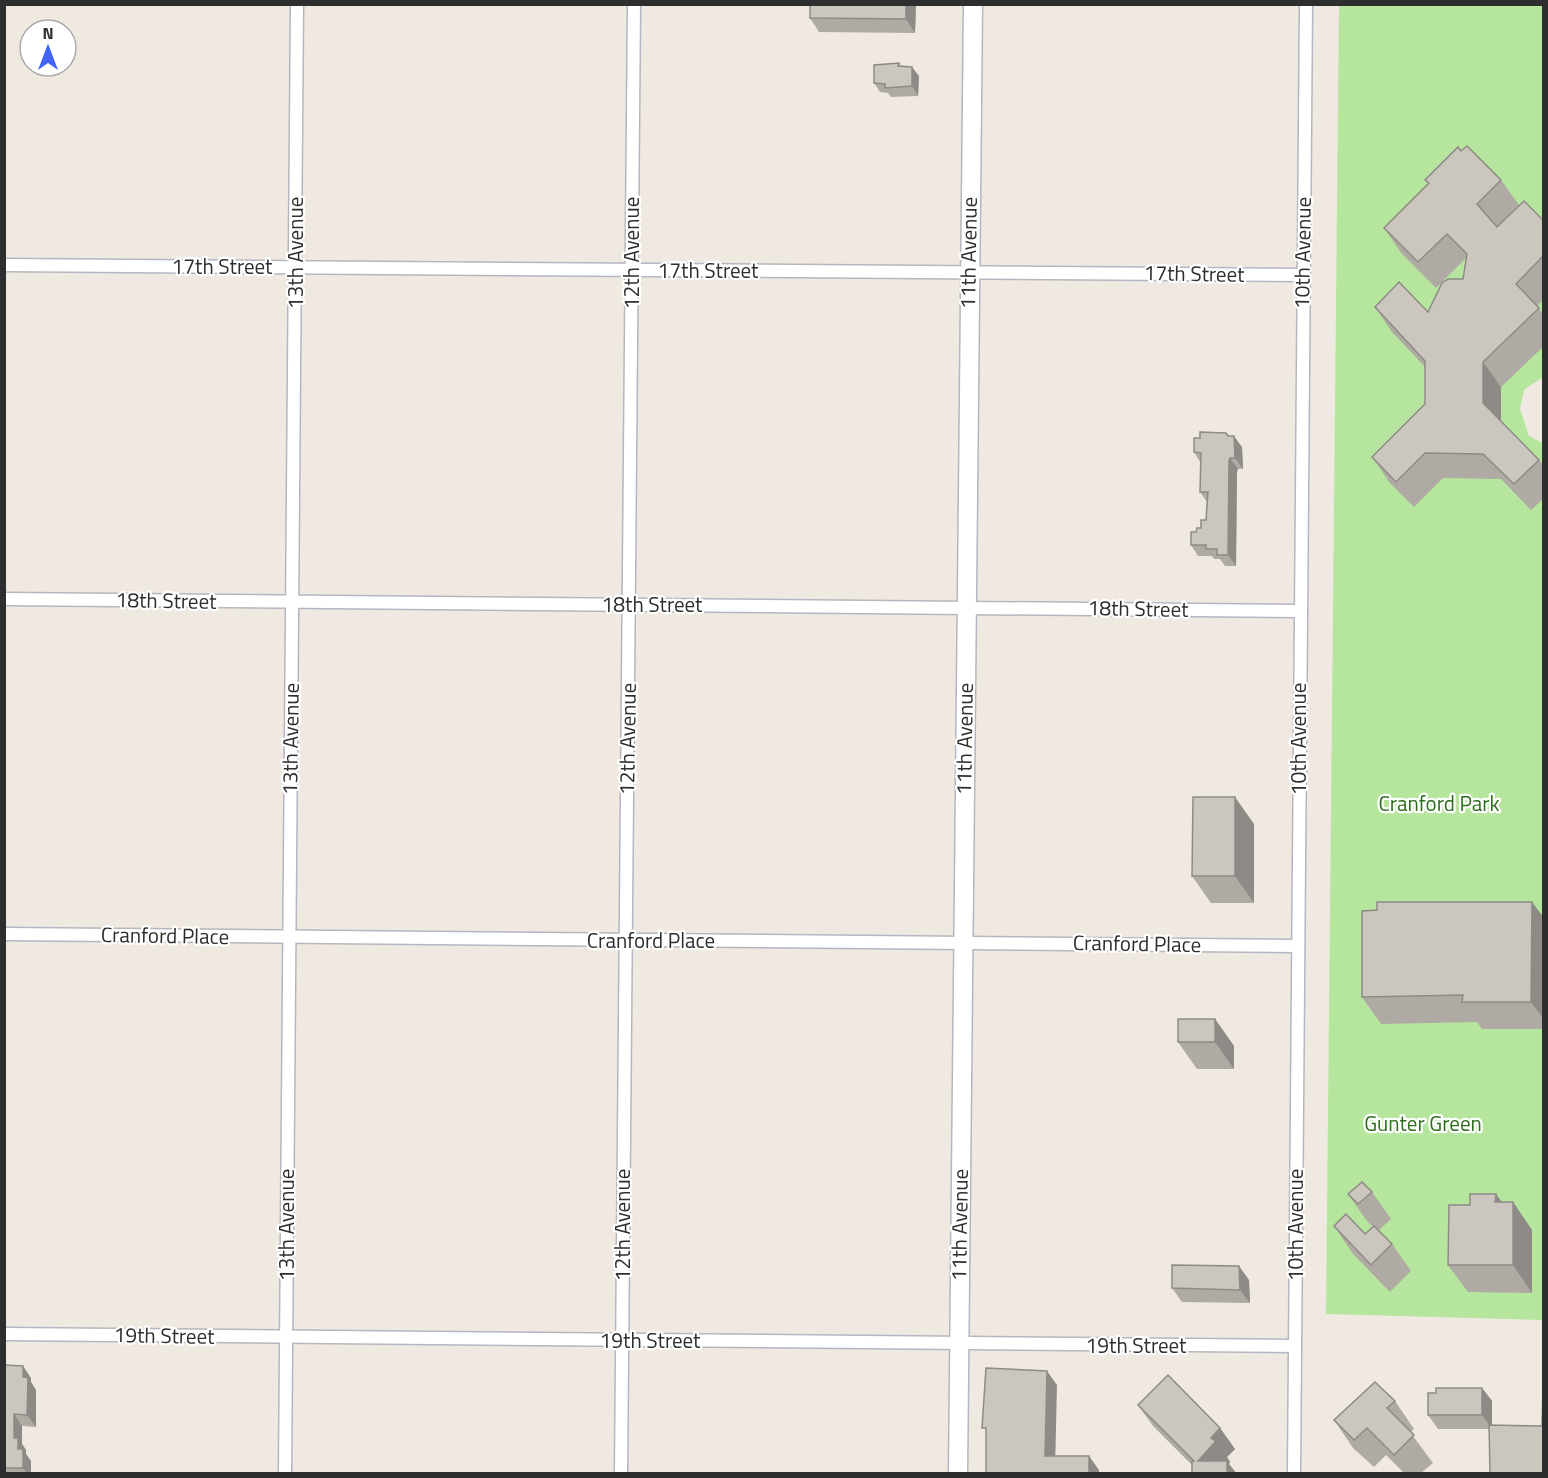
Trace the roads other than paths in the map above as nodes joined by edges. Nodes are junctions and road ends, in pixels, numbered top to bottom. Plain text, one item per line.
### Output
1 (297, 4) edge
2 (634, 4) edge
3 (973, 4) edge
4 (1306, 4) edge
5 (4, 265) edge
6 (296, 267) junction
7 (632, 270) junction
8 (969, 272) junction
9 (1303, 275) junction
10 (4, 599) edge
11 (293, 602) junction
12 (629, 605) junction
13 (966, 607) junction
14 (1300, 611) junction
15 (4, 934) edge
16 (288, 938) junction
17 (626, 940) junction
18 (963, 943) junction
19 (1298, 946) junction
20 (4, 1334) edge
21 (286, 1337) junction
22 (622, 1341) junction
23 (958, 1343) junction
24 (1295, 1346) junction
25 (285, 1473) edge
26 (621, 1473) edge
27 (958, 1473) edge
28 (1294, 1473) edge

1 - 6 street, 13th Avenue
2 - 7 street, 12th Avenue
3 - 8 main road, 11th Avenue
4 - 9 street, 10th Avenue
5 - 6 street, 17th Street
6 - 7 street, 17th Street
6 - 11 street, 13th Avenue
7 - 8 street, 17th Street
7 - 12 street, 12th Avenue
8 - 9 street, 17th Street
8 - 13 main road, 11th Avenue
9 - 14 street, 10th Avenue
10 - 11 street, 18th Street
11 - 12 street, 18th Street
11 - 16 street, 13th Avenue
12 - 13 street, 18th Street
12 - 17 street, 12th Avenue
13 - 14 street, 18th Street
13 - 18 main road, 11th Avenue
14 - 19 street, 10th Avenue
15 - 16 street, Cranford Place
16 - 17 street, Cranford Place
16 - 21 street, 13th Avenue
17 - 18 street, Cranford Place
17 - 22 street, 12th Avenue
18 - 19 street, Cranford Place
18 - 23 main road, 11th Avenue
19 - 24 street, 10th Avenue
20 - 21 street, 19th Street
21 - 22 street, 19th Street
21 - 25 street, 13th Avenue
22 - 23 street, 19th Street
22 - 26 street, 12th Avenue
23 - 24 street, 19th Street
23 - 27 main road, 11th Avenue
24 - 28 street, 10th Avenue

